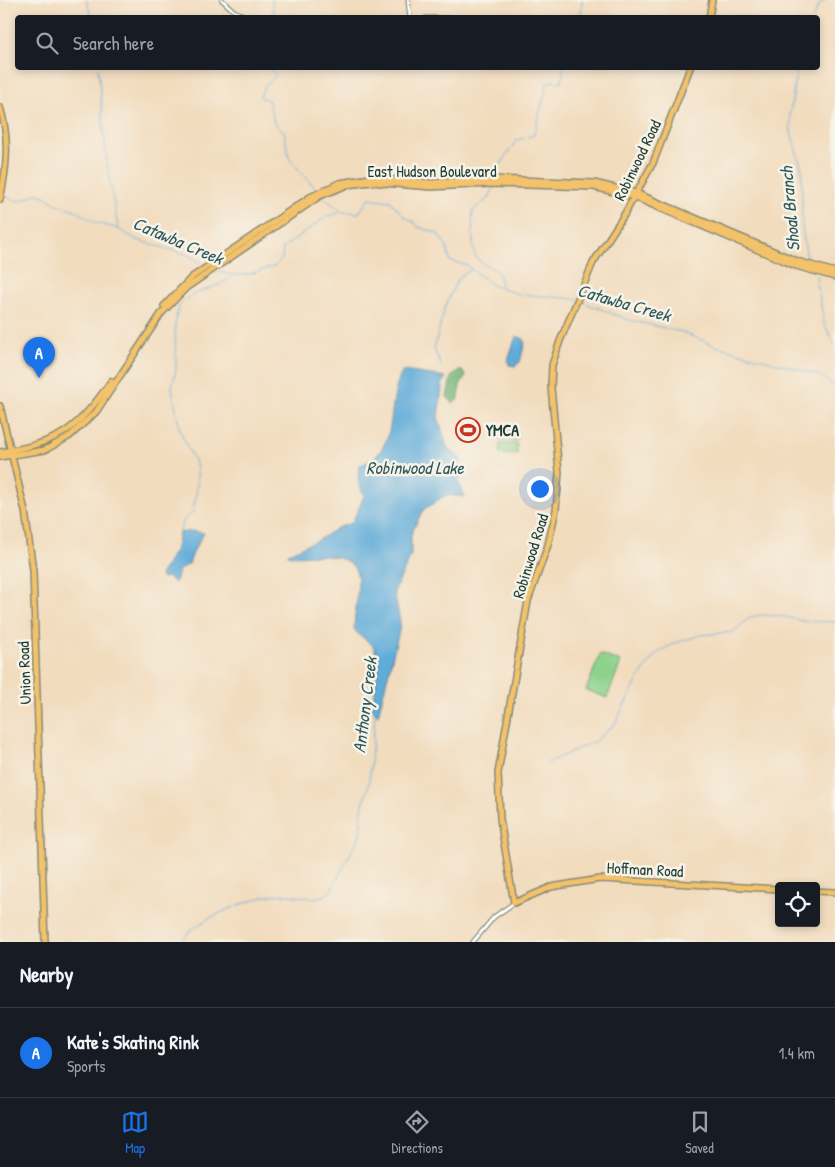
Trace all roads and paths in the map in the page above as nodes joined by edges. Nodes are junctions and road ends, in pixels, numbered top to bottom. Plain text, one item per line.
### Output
1 (222, 0) edge
2 (408, 0) edge
3 (712, 0) edge
4 (243, 15) edge
5 (410, 15) edge
6 (710, 15) edge
7 (689, 70) edge
8 (0, 107) edge
9 (635, 195) junction
10 (0, 200) edge
11 (771, 253) junction
12 (835, 272) edge
13 (835, 277) edge
14 (0, 406) edge
15 (0, 452) edge
16 (11, 453) junction
17 (0, 457) edge
18 (775, 889) edge
19 (820, 891) edge
20 (835, 892) edge
21 (514, 903) junction
22 (45, 942) edge
23 (473, 942) edge

1 - 4 street
2 - 5 street
3 - 6 main road
7 - 9 main road, Robinwood Road
8 - 10 main road
9 - 11 main road, East Hudson Boulevard
9 - 16 main road, East Hudson Boulevard
9 - 21 main road, Robinwood Road
11 - 12 main road, East Hudson Boulevard
11 - 13 main road, East Hudson Boulevard
14 - 16 main road, Union Road
15 - 16 main road, East Hudson Boulevard
16 - 17 main road, East Hudson Boulevard
16 - 22 main road, Union Road
18 - 21 main road, Hoffman Road
19 - 20 main road
21 - 23 street

